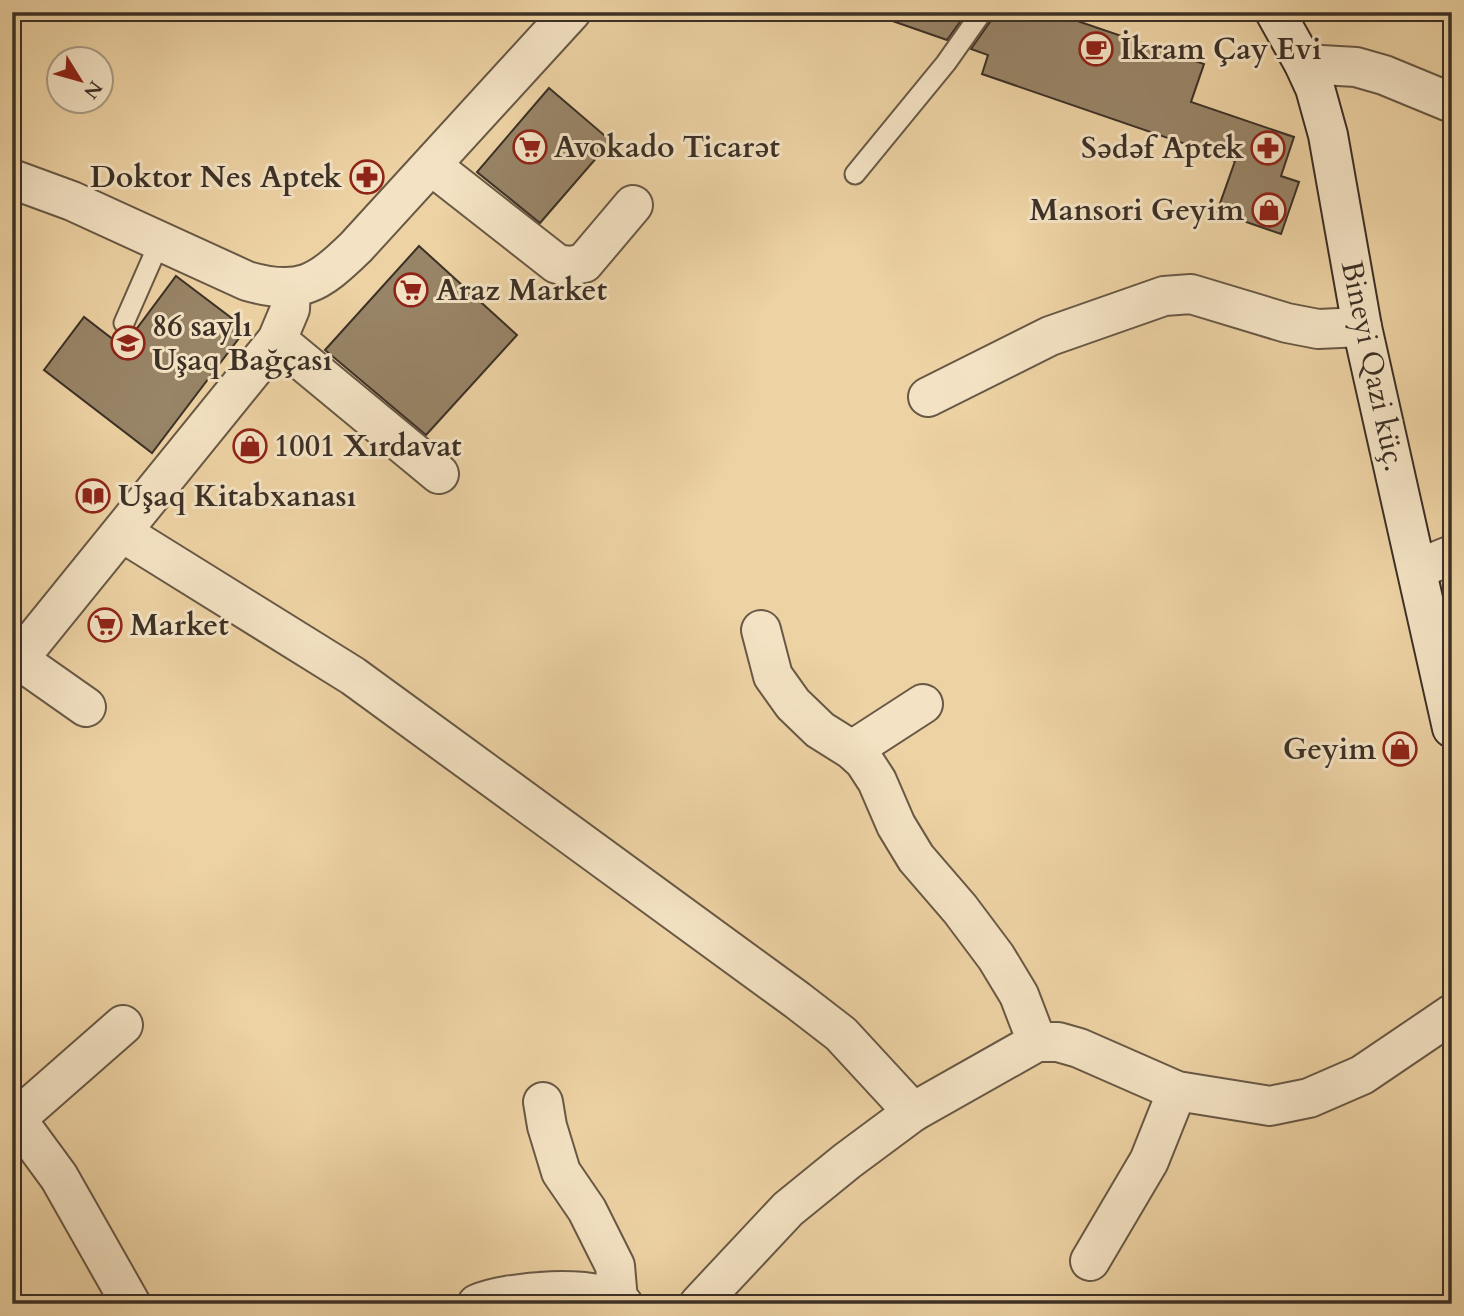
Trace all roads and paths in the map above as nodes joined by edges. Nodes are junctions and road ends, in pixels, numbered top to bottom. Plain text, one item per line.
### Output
1 (571, 12) edge
2 (982, 12) edge
3 (1275, 12) edge
4 (1304, 64) junction
5 (1452, 103) edge
6 (432, 166) junction
7 (855, 174) dead end
8 (12, 179) edge
9 (633, 205) dead end
10 (160, 241) junction
11 (291, 289) junction
12 (124, 323) dead end
13 (1362, 327) junction
14 (277, 340) junction
15 (928, 397) dead end
16 (439, 474) dead end
17 (123, 533) junction
18 (1434, 562) edge
19 (761, 630) dead end
20 (14, 661) edge
21 (923, 704) dead end
22 (86, 707) dead end
23 (1451, 718) edge
24 (852, 750) junction
25 (1452, 1014) edge
26 (123, 1025) dead end
27 (1037, 1042) junction
28 (1177, 1091) junction
29 (543, 1102) dead end
30 (913, 1112) junction
31 (15, 1115) edge
32 (1090, 1261) dead end
33 (621, 1302) edge
34 (131, 1304) edge
35 (477, 1304) edge
36 (699, 1304) edge

1 - 6 street
2 - 7 lane
3 - 4 street, Bineyi Qazi küç.
4 - 5 street
4 - 13 street, Bineyi Qazi küç.
6 - 9 street
6 - 11 street
8 - 10 street
10 - 11 street
10 - 12 lane
11 - 14 street
13 - 15 street
13 - 18 street, Bineyi Qazi küç.
14 - 16 street
14 - 17 street
17 - 20 street
17 - 30 street
18 - 23 street, Bineyi Qazi küç.
19 - 24 street
20 - 22 street
21 - 24 street
24 - 27 street
25 - 28 street
26 - 31 street
27 - 28 street
27 - 30 street
28 - 32 street
29 - 33 street
30 - 36 street
31 - 34 street
33 - 35 street

